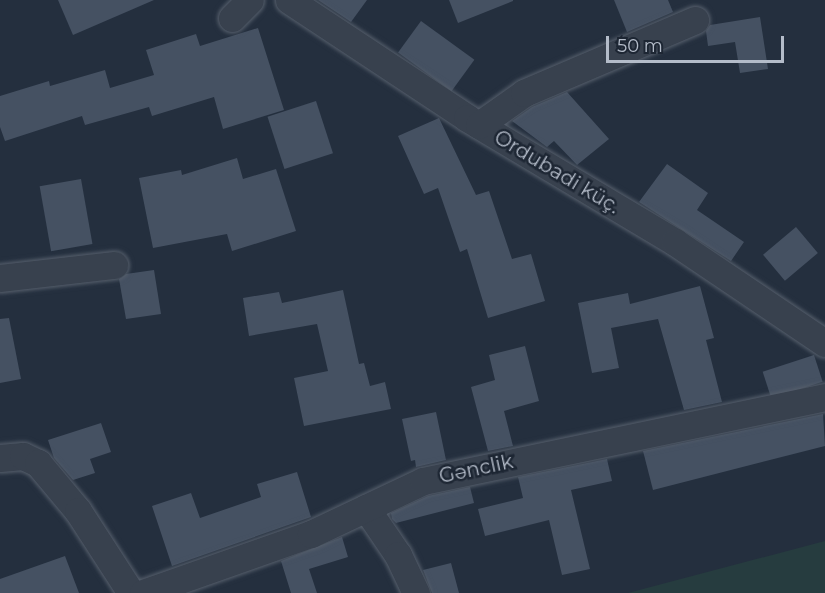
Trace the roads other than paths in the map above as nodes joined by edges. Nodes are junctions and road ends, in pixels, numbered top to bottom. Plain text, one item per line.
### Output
1 (289, 0) edge
2 (695, 21) dead end
3 (479, 125) junction
4 (114, 265) dead end
5 (0, 278) edge
6 (825, 343) edge
7 (825, 397) edge
8 (0, 458) edge
9 (366, 508) junction
10 (131, 593) edge
11 (143, 593) edge
12 (416, 593) edge

1 - 3 street, Ordubadi küç.
2 - 3 street
3 - 6 street, Ordubadi küç.
4 - 5 street
7 - 9 street, Gənclik
8 - 10 street
9 - 11 street, Gənclik
9 - 12 street

